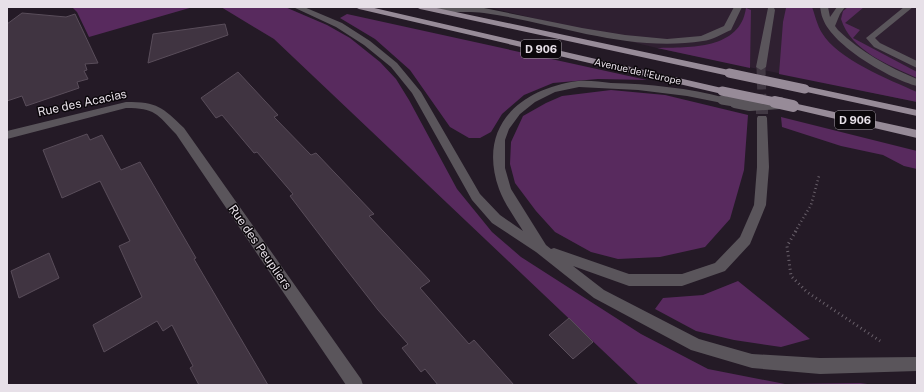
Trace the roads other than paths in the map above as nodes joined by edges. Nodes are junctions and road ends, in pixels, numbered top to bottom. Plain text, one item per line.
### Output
1 (297, 7) edge
2 (359, 7) edge
3 (420, 7) edge
4 (738, 7) edge
5 (824, 7) edge
6 (841, 7) edge
7 (908, 7) edge
8 (772, 8) edge
9 (435, 10) junction
10 (917, 11) edge
11 (831, 26) junction
12 (917, 65) edge
13 (761, 67) tunnel mouth
14 (917, 83) edge
15 (722, 95) junction
16 (788, 104) joint
17 (162, 113) joint
18 (917, 113) edge
19 (762, 118) tunnel mouth
20 (917, 134) edge
21 (7, 135) edge
22 (541, 249) junction
23 (915, 364) edge
24 (355, 385) edge

1 - 22 street
2 - 15 main road, Avenue de l'Europe / D 906
3 - 9 main road, Avenue de l'Europe / D 906
4 - 9 street
5 - 11 street
6 - 11 street
7 - 10 street
7 - 12 street
8 - 13 street
9 - 18 main road, Avenue de l'Europe / D 906, bridge
11 - 14 street
15 - 16 street, bridge
15 - 22 street
16 - 20 main road, D 906
17 - 21 street, Rue des Acacias
17 - 24 street, Rue des Peupliers
19 - 22 street
22 - 23 street

